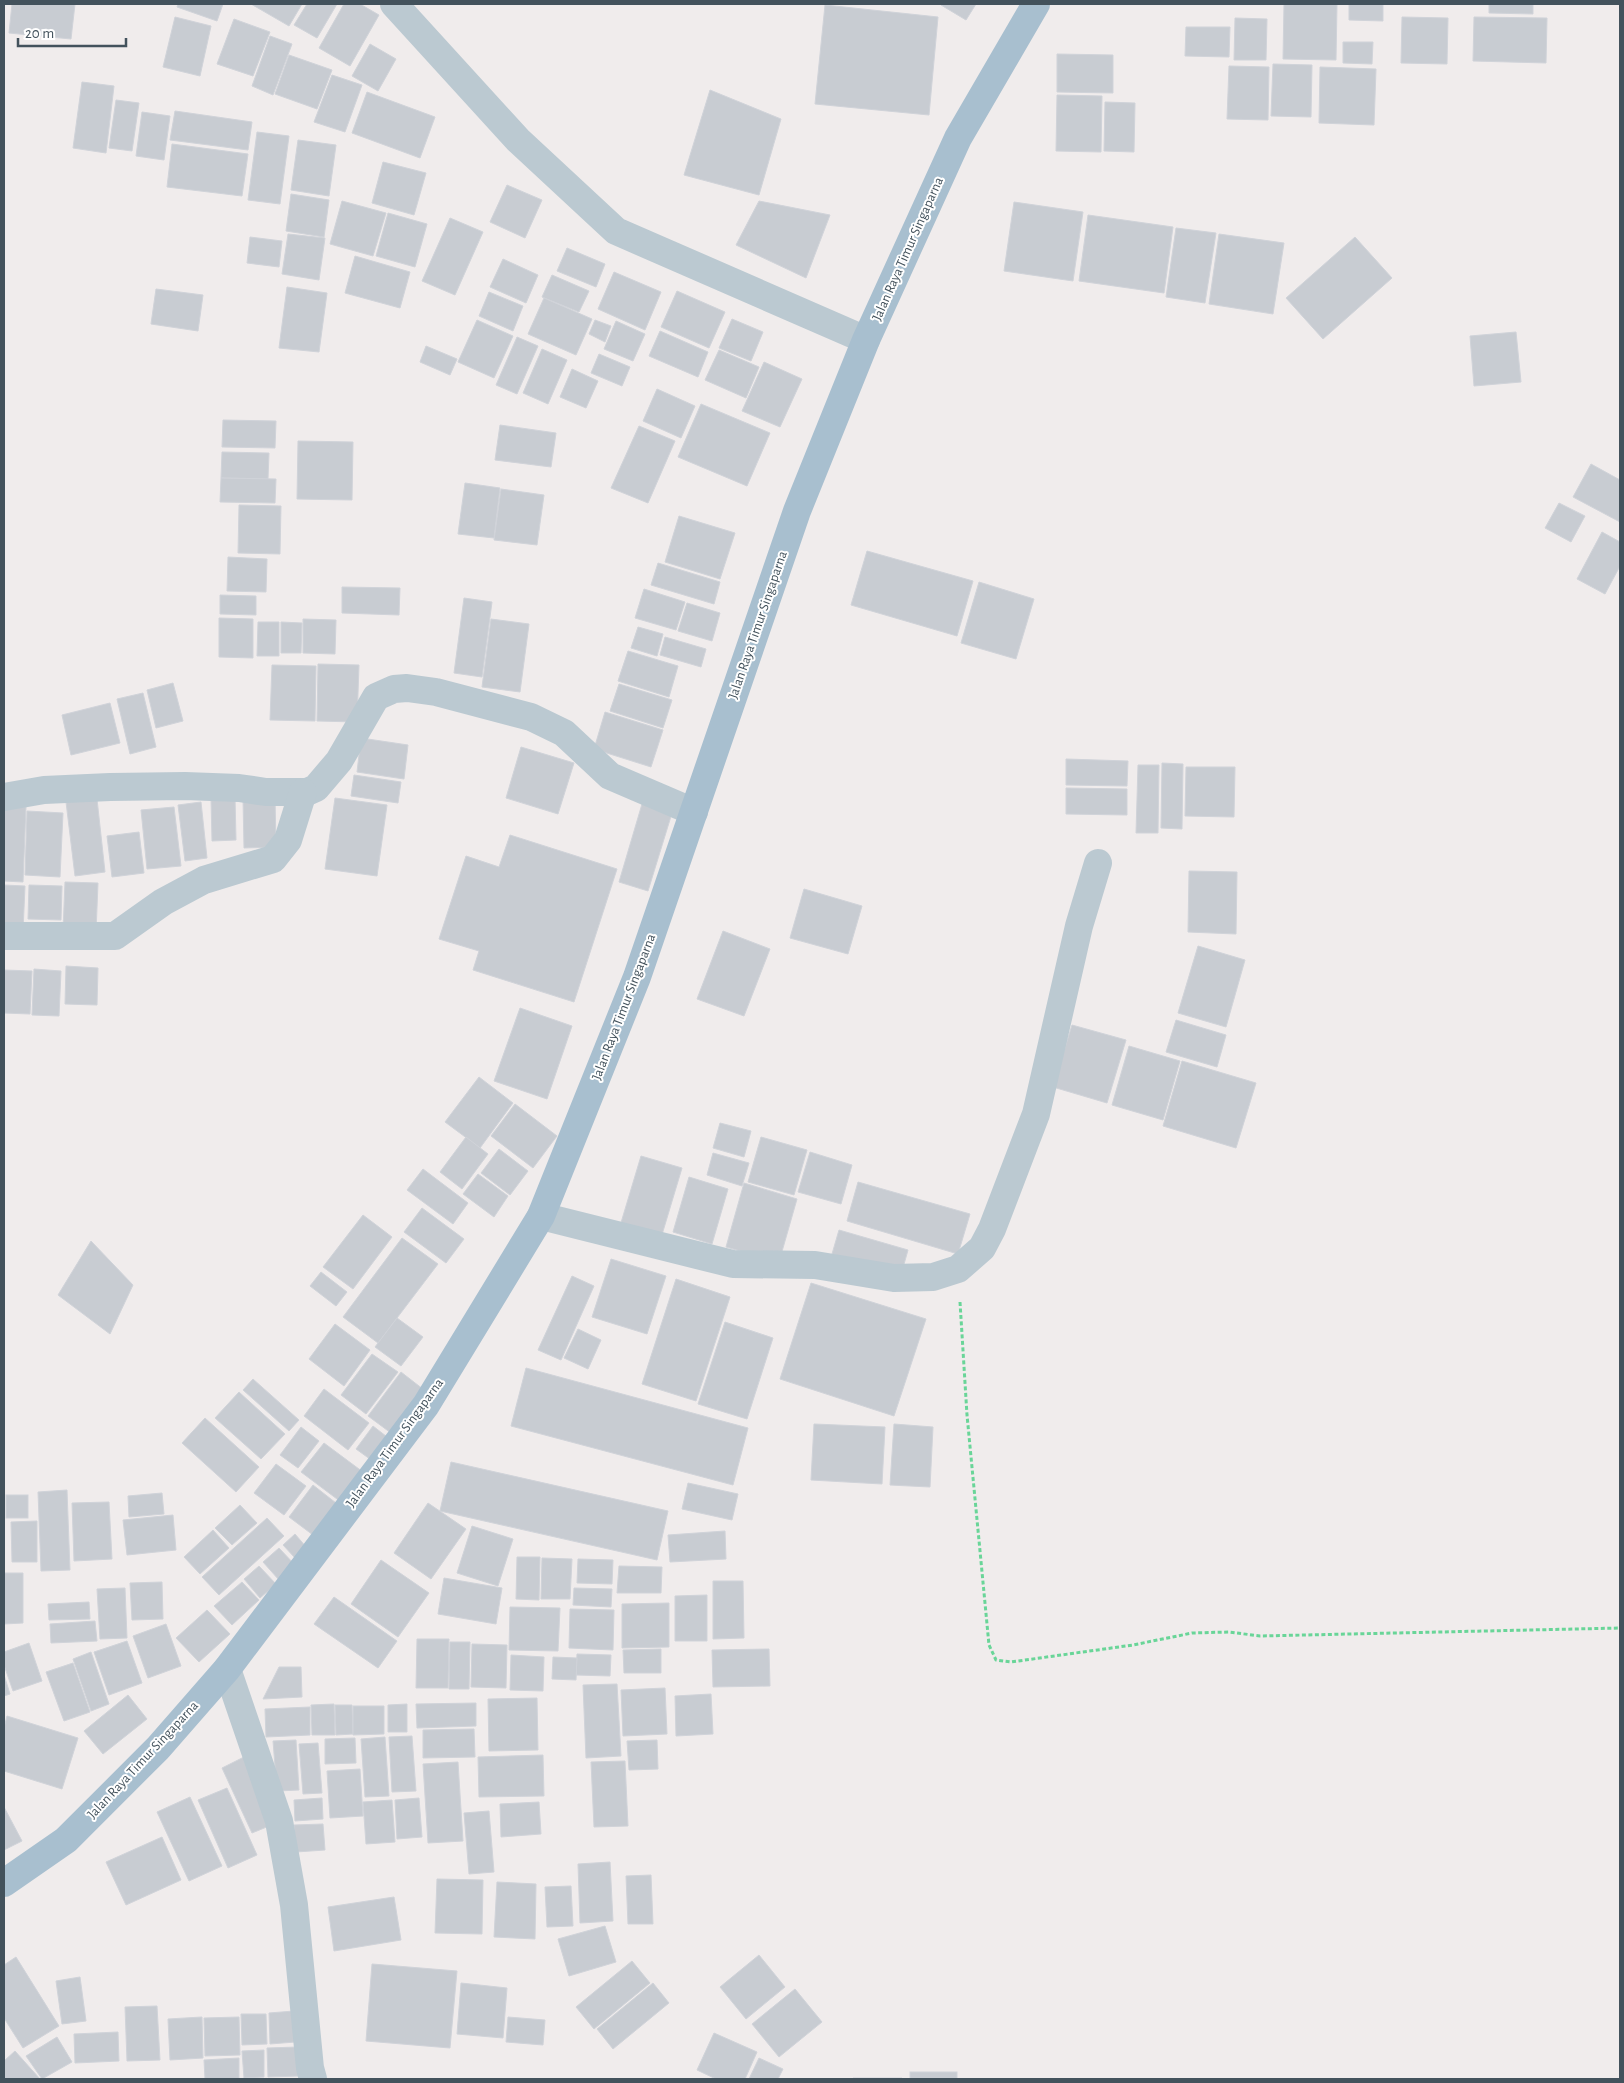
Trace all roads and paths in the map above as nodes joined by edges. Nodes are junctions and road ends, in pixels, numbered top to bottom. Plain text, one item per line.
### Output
1 (394, 4) edge
2 (1036, 4) edge
3 (866, 340) junction
4 (302, 792) junction
5 (4, 797) edge
6 (694, 812) junction
7 (1098, 863) dead end
8 (4, 936) edge
9 (541, 1216) junction
10 (958, 1269) junction
11 (1620, 1628) edge
12 (227, 1669) junction
13 (4, 1883) edge
14 (313, 2079) edge

1 - 3 street
2 - 3 main road, Jalan Raya Timur Singaparna
3 - 6 main road, Jalan Raya Timur Singaparna
4 - 5 street
4 - 6 street
4 - 8 street
6 - 9 main road, Jalan Raya Timur Singaparna
7 - 10 street
9 - 10 street
9 - 12 main road, Jalan Raya Timur Singaparna
10 - 11 path
12 - 13 main road, Jalan Raya Timur Singaparna
12 - 14 street

